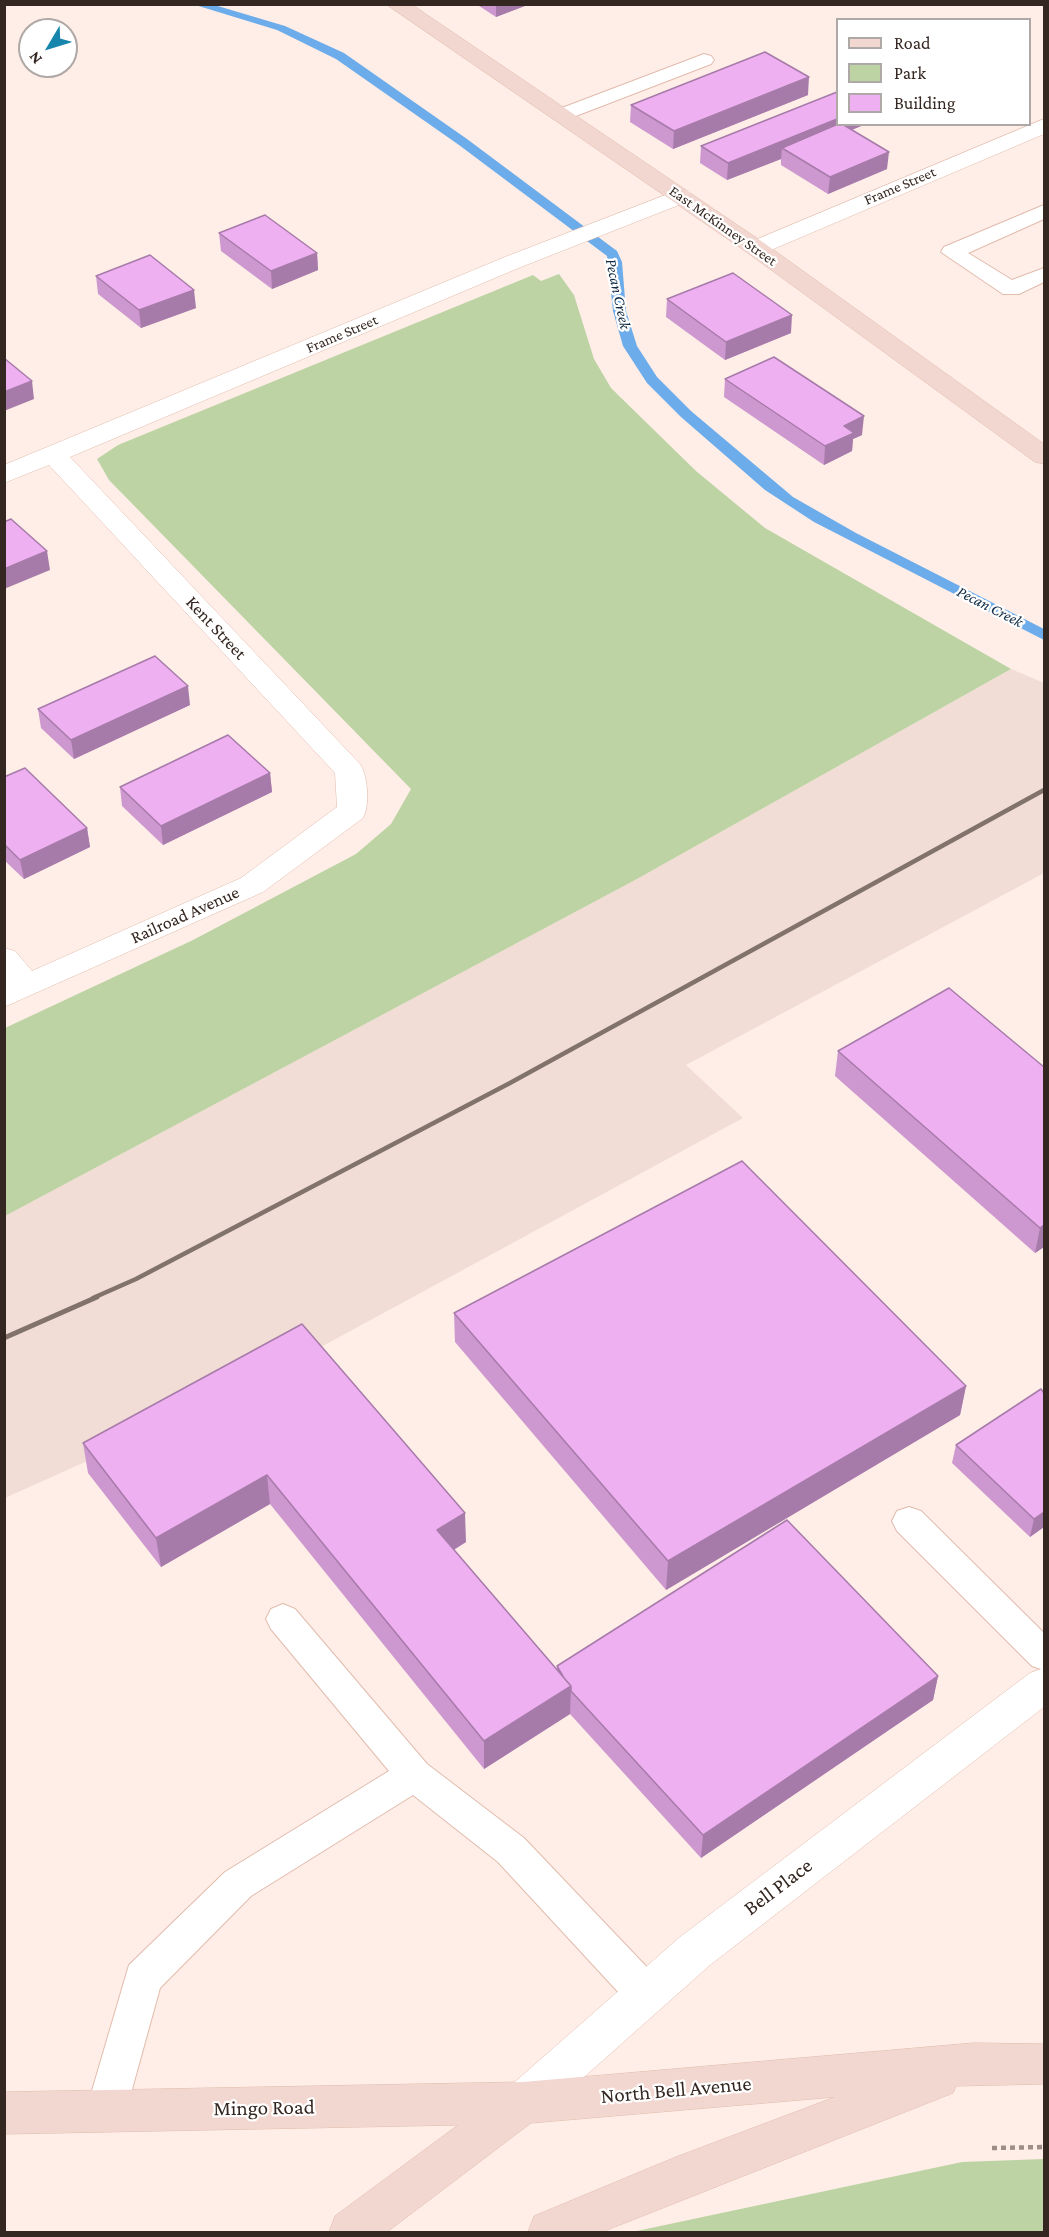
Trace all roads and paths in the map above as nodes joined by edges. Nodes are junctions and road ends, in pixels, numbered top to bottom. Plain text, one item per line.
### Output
1 (396, 4) edge
2 (704, 60) dead end
3 (561, 115) junction
4 (1044, 126) edge
5 (681, 196) junction
6 (1044, 211) edge
7 (756, 248) junction
8 (1044, 274) edge
9 (54, 455) junction
10 (1044, 456) edge
11 (4, 475) edge
12 (352, 811) joint
13 (4, 959) edge
14 (16, 991) edge
15 (909, 1521) dead end
16 (283, 1619) dead end
17 (1044, 1655) edge
18 (1044, 1685) edge
19 (414, 1775) junction
20 (645, 1994) junction
21 (974, 2064) junction
22 (1044, 2064) edge
23 (523, 2103) junction
24 (106, 2111) junction
25 (4, 2113) edge
26 (1044, 2147) edge
27 (992, 2148) dead end
28 (351, 2232) edge
29 (550, 2232) edge

1 - 3 main road, East McKinney Street
2 - 3 lane
3 - 5 main road, East McKinney Street
4 - 7 street, Frame Street
5 - 7 main road, East McKinney Street
5 - 9 street, Frame Street
6 - 8 lane
7 - 10 main road, East McKinney Street
9 - 11 street, Frame Street
9 - 12 street, Kent Street
12 - 14 street, Railroad Avenue
13 - 14 street
15 - 17 lane
16 - 19 lane
18 - 20 street, Bell Place
19 - 20 lane
19 - 24 lane
20 - 23 street, Bell Place
21 - 22 main road, North Bell Avenue
21 - 23 main road, North Bell Avenue
21 - 29 main road
23 - 24 main road, Mingo Road
23 - 28 main road
24 - 25 main road, Mingo Road
26 - 27 path

